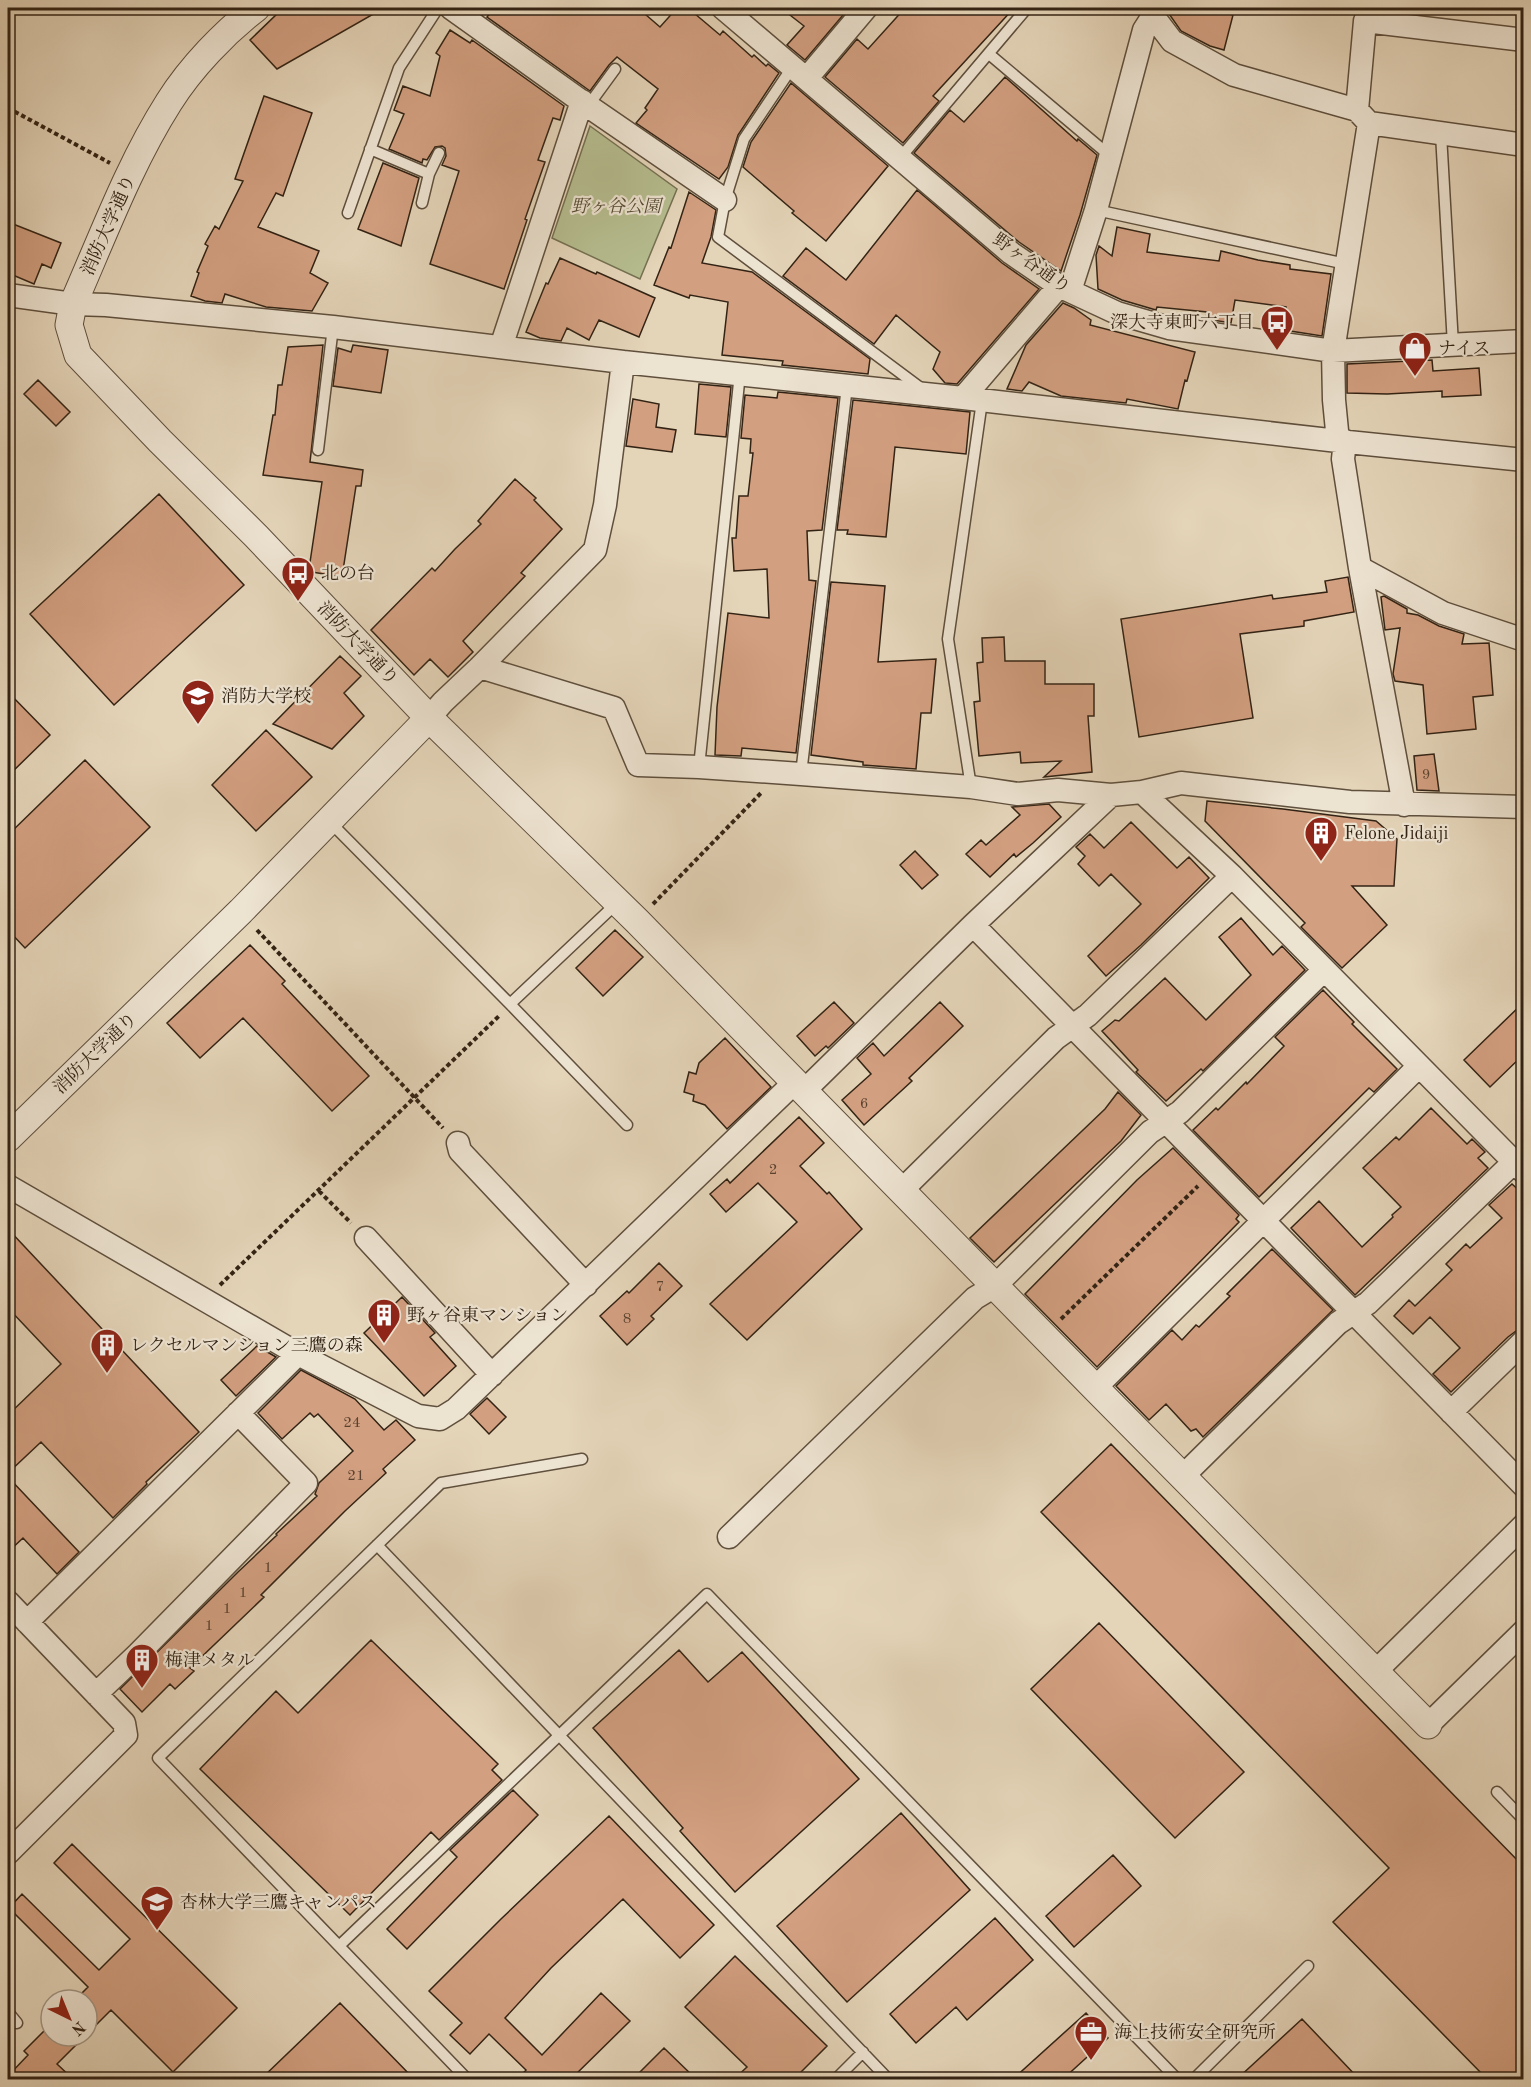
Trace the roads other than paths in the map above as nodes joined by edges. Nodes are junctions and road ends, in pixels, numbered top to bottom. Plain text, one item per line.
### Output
1 (256, 8) edge
2 (438, 8) edge
3 (451, 8) edge
4 (723, 8) edge
5 (866, 8) edge
6 (1027, 8) edge
7 (1153, 12) edge
8 (1524, 40) edge
9 (989, 54) junction
10 (615, 69) dead end
11 (800, 72) junction
12 (585, 104) junction
13 (1363, 116) junction
14 (1441, 134) junction
15 (1524, 146) edge
16 (370, 149) junction
17 (439, 153) dead end
18 (1109, 155) junction
19 (900, 158) junction
20 (429, 174) junction
21 (725, 200) junction
22 (422, 203) dead end
23 (1096, 210) junction
24 (348, 213) dead end
25 (1346, 264) junction
26 (1065, 289) junction
27 (8, 295) edge
28 (73, 304) junction
29 (333, 327) junction
30 (1524, 341) edge
31 (1453, 346) junction
32 (501, 347) junction
33 (1333, 351) junction
34 (623, 362) junction
35 (740, 373) junction
36 (847, 386) junction
37 (930, 395) junction
38 (972, 399) junction
39 (1342, 441) junction
40 (318, 450) dead end
41 (1524, 460) edge
42 (1360, 568) junction
43 (1524, 640) edge
44 (480, 667) junction
45 (429, 718) junction
46 (699, 767) junction
47 (791, 774) junction
48 (970, 787) junction
49 (1142, 792) junction
50 (1111, 795) junction
51 (1404, 805) junction
52 (1524, 807) edge
53 (329, 821) junction
54 (1232, 876) junction
55 (627, 911) junction
56 (973, 925) junction
57 (1324, 970) junction
58 (510, 1004) junction
59 (1072, 1026) junction
60 (1419, 1066) junction
61 (799, 1086) junction
62 (1165, 1122) junction
63 (627, 1125) dead end
64 (8, 1138) edge
65 (458, 1143) road end
66 (1519, 1167) edge
67 (8, 1186) edge
68 (902, 1190) junction
69 (1263, 1220) junction
70 (366, 1238) road end
71 (586, 1285) junction
72 (995, 1286) junction
73 (1353, 1312) junction
74 (1524, 1341) edge
75 (298, 1354) junction
76 (492, 1375) junction
77 (1095, 1388) junction
78 (1451, 1412) junction
79 (238, 1413) junction
80 (582, 1459) dead end
81 (1183, 1476) junction
82 (1524, 1486) edge
83 (1524, 1525) edge
84 (729, 1537) dead end
85 (377, 1545) junction
86 (8, 1602) edge
87 (27, 1622) junction
88 (1524, 1631) edge
89 (1376, 1671) junction
90 (96, 1694) junction
91 (1428, 1725) joint
92 (560, 1736) junction
93 (1497, 1792) dead end
94 (1524, 1820) edge
95 (8, 1853) edge
96 (339, 1946) junction
97 (1308, 1966) dead end
98 (8, 2012) edge
99 (17, 2023) dead end
100 (863, 2052) junction
101 (468, 2079) edge
102 (835, 2079) edge
103 (889, 2079) edge
104 (1178, 2079) edge
105 (1193, 2079) edge

1 - 28 street, 消防大学通り
2 - 16 lane
3 - 12 street
4 - 11 street, 野ヶ谷通り
5 - 11 street
6 - 9 lane
7 - 13 street
7 - 18 street
8 - 13 street
9 - 18 lane
9 - 19 lane
10 - 12 lane
11 - 19 street, 野ヶ谷通り
11 - 21 lane
12 - 21 street
12 - 32 street
13 - 14 street
13 - 25 street
14 - 15 street
14 - 31 lane
16 - 20 lane
16 - 24 lane
17 - 20 lane
18 - 23 street
19 - 26 street, 野ヶ谷通り
20 - 22 lane
21 - 37 lane
23 - 25 lane
23 - 26 street
25 - 33 street
26 - 33 street, 野ヶ谷通り
26 - 38 street
27 - 28 street
28 - 29 street
28 - 45 street, 消防大学通り
29 - 32 street
29 - 40 lane
30 - 31 street, 野ヶ谷通り
31 - 33 street, 野ヶ谷通り
32 - 34 street
33 - 39 street
34 - 35 street
34 - 44 street
35 - 36 street
35 - 46 lane
36 - 37 street
36 - 47 lane
37 - 38 street
38 - 39 street
38 - 48 lane
39 - 41 street
39 - 42 street
42 - 43 street
42 - 51 street
44 - 45 street
44 - 46 street
45 - 53 street, 消防大学通り
45 - 55 street
46 - 47 street
47 - 48 street
48 - 50 street
49 - 50 street
49 - 51 street
49 - 54 street
50 - 56 street
51 - 52 street
53 - 58 lane
53 - 64 street, 消防大学通り
54 - 57 street
54 - 59 street
55 - 58 lane
55 - 61 street
56 - 59 street
56 - 61 street
57 - 60 street
57 - 62 street
58 - 63 lane
59 - 62 street
59 - 68 street
60 - 66 street
60 - 69 street
61 - 68 street
61 - 71 street
62 - 69 street
62 - 72 street
65 - 71 street
66 - 73 street
67 - 75 street
68 - 72 street
69 - 73 street
69 - 77 street
70 - 76 street
71 - 76 street
72 - 77 street
72 - 84 street
73 - 78 street
73 - 81 street
74 - 78 street
75 - 76 street
75 - 79 street
77 - 81 street
78 - 82 street
79 - 87 street
79 - 90 street
80 - 85 lane
81 - 89 street
83 - 89 street
85 - 92 lane
85 - 96 lane
86 - 87 street
87 - 90 street
88 - 91 street
89 - 91 street
90 - 95 street
92 - 96 lane
92 - 100 lane
92 - 104 lane
93 - 94 lane
96 - 101 lane
97 - 105 lane
98 - 99 lane
100 - 102 lane
100 - 103 lane

